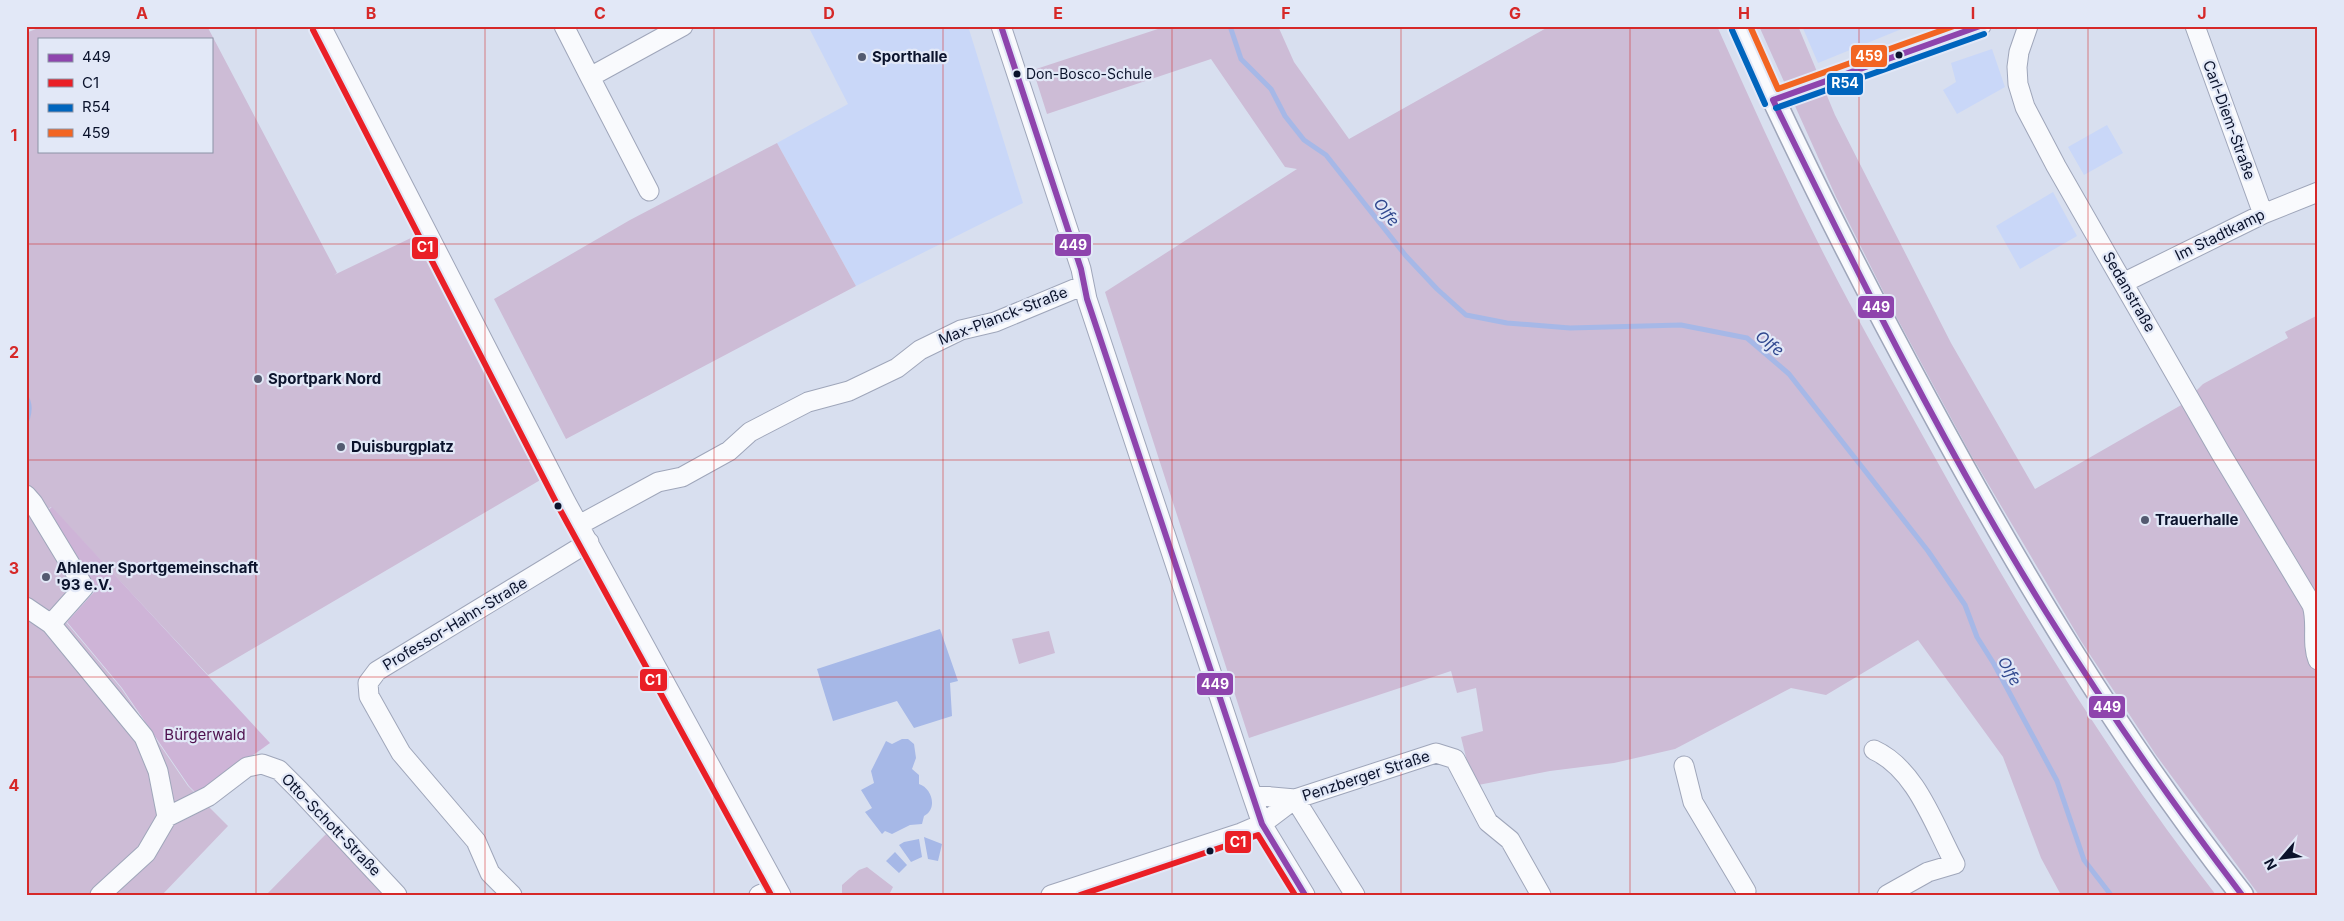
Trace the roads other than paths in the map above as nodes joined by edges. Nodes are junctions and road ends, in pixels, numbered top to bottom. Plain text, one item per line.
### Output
1 (321, 26) edge
2 (564, 26) edge
3 (683, 26) edge
4 (1001, 26) edge
5 (1740, 26) edge
6 (1980, 26) edge
7 (2028, 26) edge
8 (2195, 26) edge
9 (590, 77) junction
10 (1773, 100) junction
11 (649, 191) dead end
12 (2318, 192) edge
13 (2263, 214) junction
14 (2125, 282) junction
15 (1084, 285) junction
16 (26, 496) edge
17 (578, 525) junction
18 (589, 542) junction
19 (26, 607) edge
20 (51, 624) junction
21 (2318, 660) edge
22 (1874, 750) dead end
23 (1684, 766) dead end
24 (1252, 795) junction
25 (1295, 799) junction
26 (167, 817) junction
27 (1262, 824) junction
28 (110, 892) edge
29 (772, 893) edge
30 (1744, 893) edge
31 (397, 895) edge
32 (512, 895) edge
33 (1050, 895) edge
34 (1305, 895) edge
35 (1355, 895) edge
36 (1542, 895) edge
37 (1887, 895) edge
38 (2242, 895) edge

1 - 17 street
2 - 9 street
3 - 9 street
4 - 15 street
5 - 10 main road
6 - 10 street
7 - 14 street, Sedanstraße
8 - 13 street, Carl-Diem-Straße
9 - 11 street
10 - 38 main road
12 - 13 street, Im Stadtkamp
13 - 14 street, Im Stadtkamp
14 - 21 street, Sedanstraße
15 - 17 street, Max-Planck-Straße
15 - 24 street
16 - 20 street
17 - 18 street
18 - 29 street
18 - 32 street, Professor-Hahn-Straße
19 - 20 street
20 - 26 street
22 - 37 street
23 - 30 street
24 - 25 street, Penzberger Straße
24 - 27 street
25 - 27 street, Penzberger Straße
25 - 35 street
25 - 36 street, Penzberger Straße
26 - 28 street
26 - 31 street, Otto-Schott-Straße
27 - 33 street, Penzberger Straße
27 - 34 street

